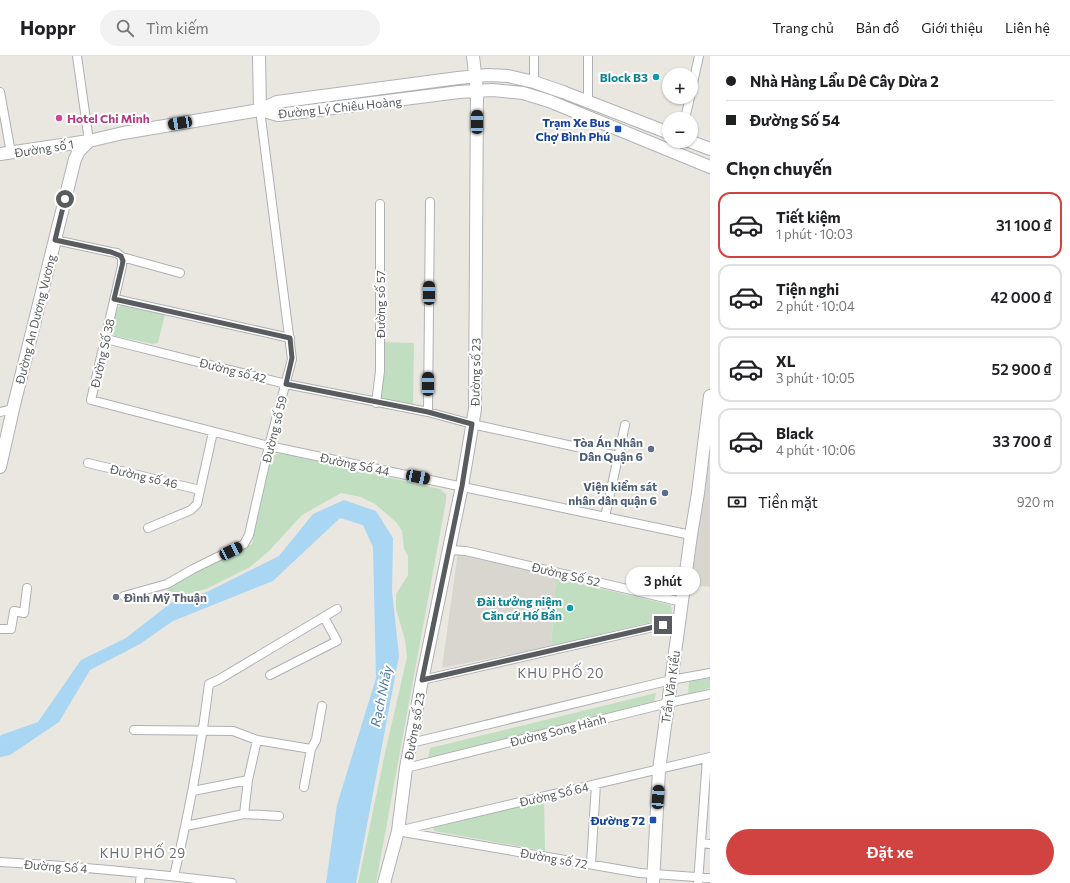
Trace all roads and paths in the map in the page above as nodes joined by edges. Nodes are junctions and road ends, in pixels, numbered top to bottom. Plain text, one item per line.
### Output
1 (77, 56) edge
2 (259, 56) edge
3 (473, 56) edge
4 (534, 56) edge
5 (588, 56) edge
6 (699, 56) edge
7 (696, 68) edge
8 (475, 76) junction
9 (534, 82) junction
10 (477, 91) junction
11 (0, 92) edge
12 (588, 101) junction
13 (260, 110) junction
14 (662, 130) edge
15 (89, 141) junction
16 (698, 145) edge
17 (710, 150) edge
18 (5, 154) edge
19 (710, 167) edge
20 (430, 202) dead end
21 (380, 204) dead end
22 (55, 240) junction
23 (122, 258) junction
24 (180, 273) dead end
25 (114, 299) junction
26 (290, 338) junction
27 (106, 339) junction
28 (286, 384) junction
29 (710, 396) edge
30 (91, 400) joint
31 (376, 403) junction
32 (13, 409) junction
33 (0, 412) edge
34 (428, 412) junction
35 (709, 420) edge
36 (472, 424) junction
37 (625, 425) dead end
38 (213, 432) junction
39 (270, 446) junction
40 (618, 456) junction
41 (88, 463) dead end
42 (0, 467) edge
43 (462, 486) junction
44 (200, 490) junction
45 (605, 517) junction
46 (148, 528) dead end
47 (691, 535) junction
48 (450, 550) junction
49 (27, 588) dead end
50 (124, 596) dead end
51 (682, 602) junction
52 (337, 609) dead end
53 (324, 617) junction
54 (680, 621) junction
55 (0, 629) edge
56 (710, 672) edge
57 (270, 675) dead end
58 (422, 680) junction
59 (671, 680) junction
60 (710, 694) edge
61 (668, 704) junction
62 (322, 706) dead end
63 (134, 730) dead end
64 (204, 730) junction
65 (257, 740) junction
66 (411, 743) junction
67 (311, 749) junction
68 (708, 758) edge
69 (406, 768) junction
70 (659, 770) junction
71 (248, 780) junction
72 (707, 783) edge
73 (596, 784) junction
74 (304, 787) dead end
75 (193, 791) junction
76 (706, 813) edge
77 (244, 814) junction
78 (279, 816) dead end
79 (186, 826) junction
80 (398, 831) junction
81 (701, 843) junction
82 (710, 844) edge
83 (0, 862) edge
84 (591, 864) junction
85 (141, 873) junction
86 (174, 876) junction
87 (710, 878) edge
88 (653, 879) edge
89 (698, 880) edge
90 (140, 883) edge
91 (232, 883) edge
92 (384, 883) edge

1 - 15 street
2 - 13 main road
3 - 8 main road
4 - 9 street
5 - 12 street
6 - 7 street
8 - 9 main road, Đường Lý Chiêu Hoàng
8 - 10 main road
8 - 13 main road, Đường Lý Chiêu Hoàng
9 - 12 main road, Đường Lý Chiêu Hoàng
10 - 13 main road, Đường Lý Chiêu Hoàng
10 - 19 main road, Đường Lý Chiêu Hoàng
10 - 36 main road, Đường số 23
11 - 18 street
12 - 14 main road, Đường Lý Chiêu Hoàng
13 - 15 main road
13 - 26 street, Đường số 59
15 - 18 main road, Đường số 1
15 - 22 main road, Đường An Dương Vương
16 - 17 main road
20 - 34 street
21 - 31 street, Đường số 57
22 - 23 street
22 - 32 main road, Đường An Dương Vương
23 - 24 street
23 - 25 street, Đường Số 38
25 - 26 street
25 - 27 street, Đường Số 38
26 - 28 street, Đường số 59
27 - 28 street, Đường số 42
27 - 30 street, Đường Số 38
28 - 31 street, Đường số 42
28 - 39 street, Đường số 59
29 - 35 main road, Trần Văn Kiểu
30 - 38 street, Đường Số 44
31 - 34 street, Đường số 42
32 - 33 street
32 - 42 main road, Đường An Dương Vương
34 - 36 street, Đường số 42
35 - 47 main road, Trần Văn Kiểu
36 - 40 street, Đường số 42
36 - 43 main road, Đường số 23
37 - 40 street
38 - 39 street, Đường Số 44
38 - 44 street
39 - 43 street, Đường Số 44
39 - 50 street, Đường số 59
40 - 45 street
41 - 44 street, Đường số 46
43 - 45 street, Đường Số 44
43 - 48 main road, Đường số 23
44 - 46 street
45 - 47 street, Đường Số 44
47 - 51 main road, Trần Văn Kiểu
48 - 51 street, Đường Số 52
48 - 58 main road, Đường số 23
49 - 55 street
51 - 54 main road, Trần Văn Kiểu
52 - 53 street
53 - 57 street
53 - 64 street
54 - 58 street
54 - 59 main road, Trần Văn Kiểu
56 - 59 street, Đường Song Hành
58 - 66 main road, Đường số 23
59 - 61 main road, Trần Văn Kiểu
59 - 66 street, Đường Song Hành
60 - 61 street, Đường Song Hành
61 - 69 street, Đường Song Hành
61 - 70 main road, Trần Văn Kiểu
62 - 67 street
63 - 64 street
64 - 65 street
64 - 75 street
65 - 67 street
65 - 71 street
66 - 69 main road, Đường số 23
67 - 74 street
68 - 70 street, Đường Số 64
68 - 72 street
69 - 80 main road, Đường số 23
70 - 73 street, Đường Số 64
70 - 88 main road, Trần Văn Kiểu
71 - 75 street
71 - 77 street
72 - 76 street
73 - 80 street, Đường Số 64
73 - 84 street
75 - 79 street
76 - 81 street
77 - 78 street
77 - 79 street
79 - 86 street
80 - 84 street, Đường số 72
80 - 92 main road, Đường số 23
81 - 82 street
81 - 89 street
83 - 85 street, Đường Số 4
84 - 88 street, Đường số 72
85 - 86 street, Đường Số 4
85 - 90 street
86 - 91 street, Đường Số 4
87 - 89 street, Đường số 72
88 - 89 street, Đường số 72

